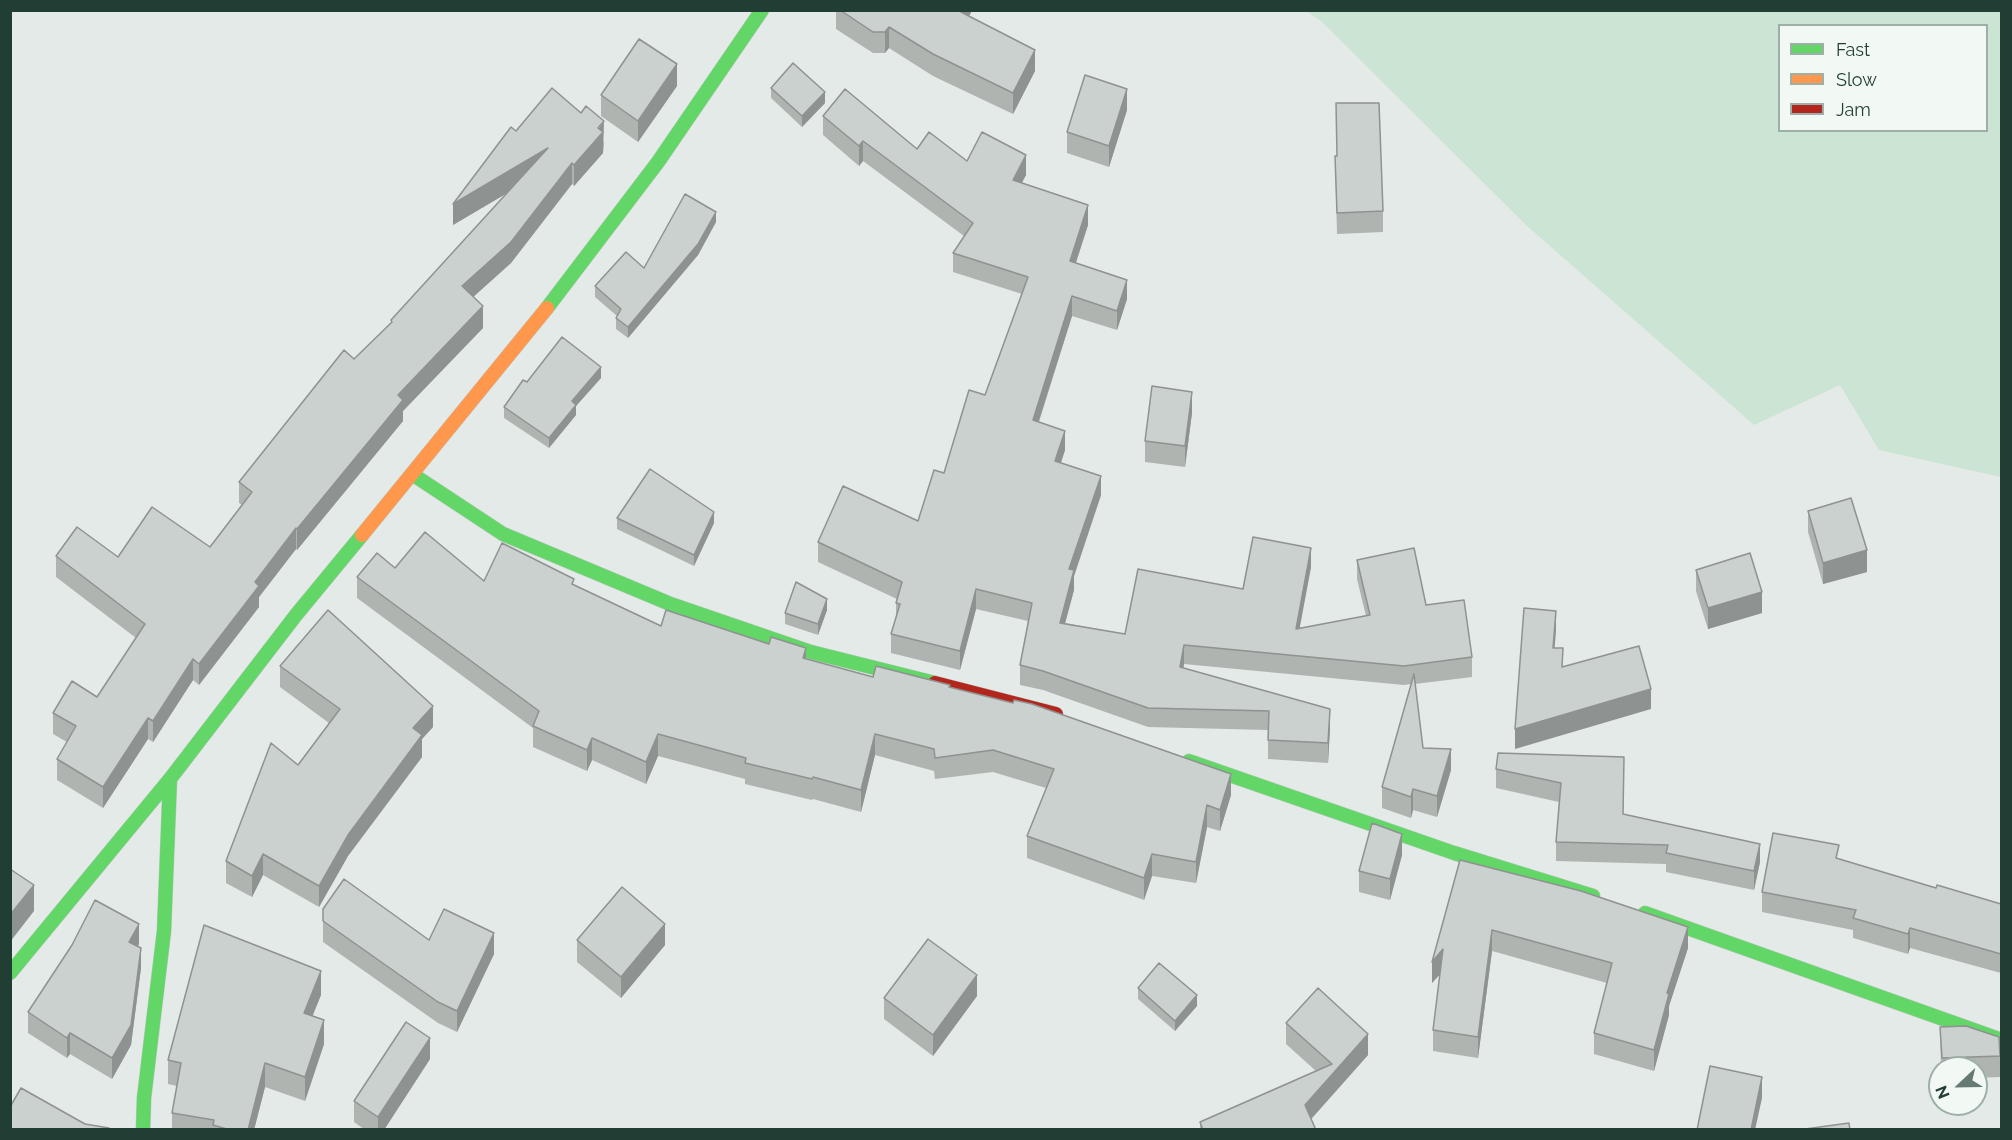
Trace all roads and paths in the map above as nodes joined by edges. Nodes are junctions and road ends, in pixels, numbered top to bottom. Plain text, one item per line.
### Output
1 (762, 10) edge
2 (412, 474) junction
3 (1070, 719) edge
4 (1178, 758) edge
5 (170, 779) junction
6 (1610, 901) edge
7 (1632, 908) edge
8 (10, 973) edge
9 (2001, 1041) edge
10 (143, 1130) edge

1 - 2 street
2 - 3 street
2 - 5 street
4 - 6 street
5 - 8 street
5 - 10 street
7 - 9 street

